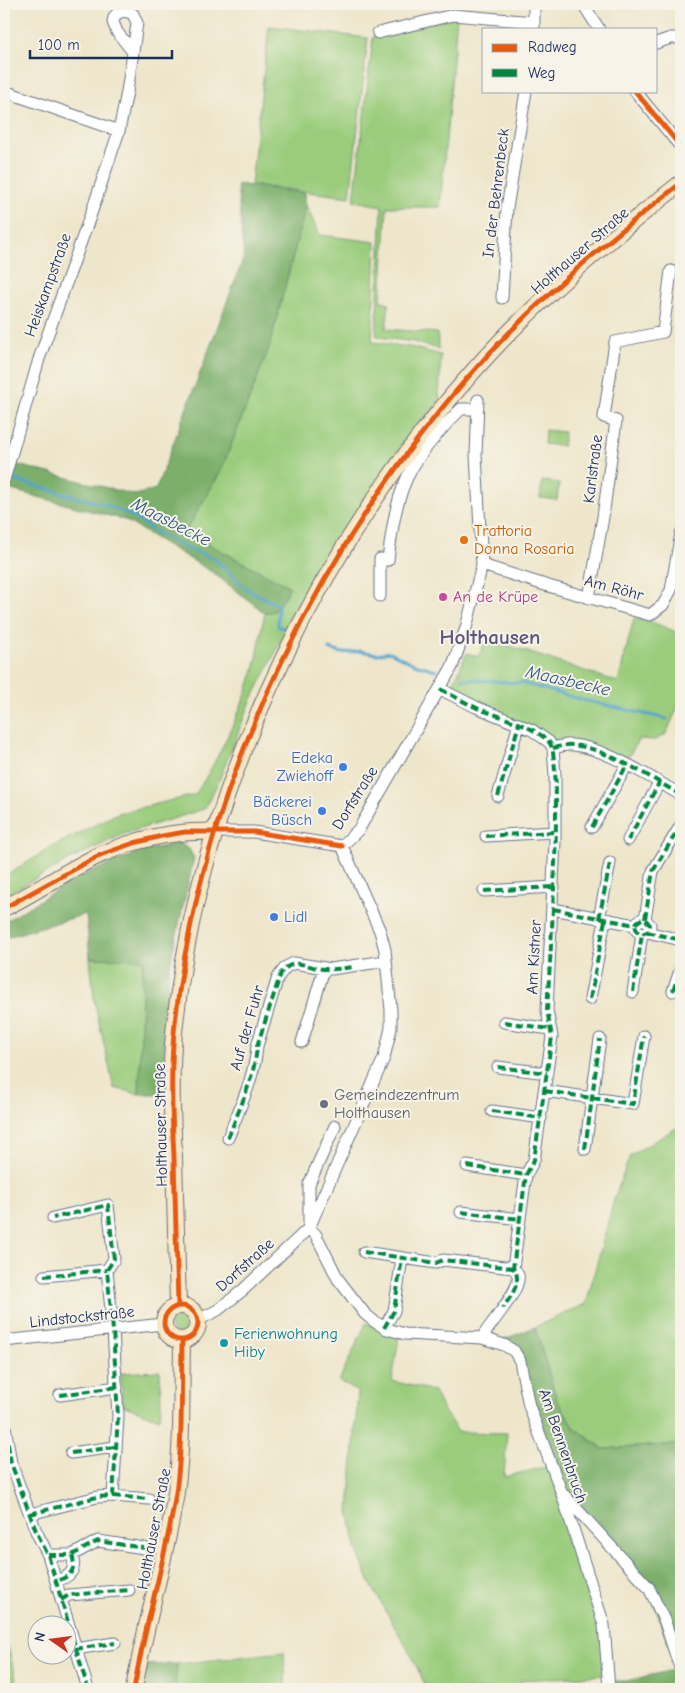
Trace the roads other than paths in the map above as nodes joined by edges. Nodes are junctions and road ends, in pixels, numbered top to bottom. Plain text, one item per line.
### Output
1 (534, 4) edge
2 (583, 4) edge
3 (534, 25) edge
4 (599, 28) edge
5 (378, 33) dead end
6 (681, 38) edge
7 (658, 42) edge
8 (133, 52) dead end
9 (4, 92) edge
10 (526, 92) edge
11 (636, 92) edge
12 (119, 132) junction
13 (681, 147) edge
14 (681, 183) edge
15 (671, 271) dead end
16 (502, 298) dead end
17 (4, 480) edge
18 (681, 533) edge
19 (482, 565) junction
20 (380, 596) dead end
21 (589, 598) junction
22 (440, 689) junction
23 (519, 724) junction
24 (553, 748) junction
25 (627, 765) junction
26 (659, 783) junction
27 (681, 795) edge
28 (498, 796) dead end
29 (681, 825) edge
30 (592, 827) dead end
31 (215, 832) junction
32 (555, 832) junction
33 (486, 836) dead end
34 (628, 840) dead end
35 (342, 846) junction
36 (610, 863) dead end
37 (554, 886) junction
38 (484, 891) dead end
39 (4, 908) edge
40 (553, 909) junction
41 (602, 919) junction
42 (642, 928) junction
43 (681, 940) edge
44 (386, 961) junction
45 (681, 968) edge
46 (324, 969) junction
47 (674, 991) dead end
48 (633, 992) dead end
49 (590, 999) dead end
50 (504, 1022) dead end
51 (550, 1028) junction
52 (644, 1036) dead end
53 (600, 1039) dead end
54 (302, 1042) dead end
55 (498, 1068) dead end
56 (547, 1073) junction
57 (545, 1091) junction
58 (592, 1098) junction
59 (492, 1112) dead end
60 (541, 1118) junction
61 (335, 1126) dead end
62 (228, 1138) dead end
63 (585, 1149) dead end
64 (467, 1166) dead end
65 (526, 1175) junction
66 (461, 1212) dead end
67 (53, 1218) dead end
68 (520, 1220) junction
69 (309, 1228) junction
70 (364, 1252) dead end
71 (402, 1258) junction
72 (513, 1268) junction
73 (107, 1270) junction
74 (44, 1276) dead end
75 (178, 1306) junction
76 (198, 1320) junction
77 (163, 1324) junction
78 (384, 1328) junction
79 (113, 1330) junction
80 (482, 1338) junction
81 (4, 1341) edge
82 (182, 1341) junction
83 (117, 1387) junction
84 (60, 1395) dead end
85 (4, 1420) edge
86 (115, 1447) junction
87 (71, 1452) dead end
88 (8, 1465) edge
89 (561, 1491) junction
90 (113, 1496) junction
91 (149, 1498) dead end
92 (30, 1514) junction
93 (144, 1548) dead end
94 (48, 1555) junction
95 (72, 1555) junction
96 (56, 1581) junction
97 (129, 1590) dead end
98 (61, 1600) junction
99 (66, 1616) edge
100 (115, 1642) dead end
101 (78, 1648) edge
102 (78, 1658) edge
103 (681, 1671) edge
104 (608, 1683) edge
105 (88, 1689) edge
106 (134, 1689) edge
107 (603, 1689) edge

1 - 3 street
2 - 4 street
3 - 5 street
6 - 7 street
8 - 12 street, Heiskampstraße
9 - 12 street
10 - 16 street, In der Behrenbeck
11 - 13 street
12 - 17 street, Heiskampstraße
14 - 31 street, Holthauser Straße
15 - 21 street, Karlstraße
18 - 21 street, Am Röhr
19 - 20 street, Dorfstraße
19 - 21 street, Am Röhr
19 - 22 street, Dorfstraße
22 - 23 street
22 - 35 street, Dorfstraße
23 - 24 street
23 - 28 street
24 - 25 street
24 - 32 street, Am Kistner
25 - 26 street
25 - 30 street
26 - 27 street
26 - 34 street
29 - 42 street
31 - 35 street
31 - 39 street
31 - 75 street, Holthauser Straße
32 - 33 street
32 - 37 street, Am Kistner
35 - 44 street, Dorfstraße
36 - 41 street
37 - 38 street
37 - 40 street, Am Kistner
40 - 41 street
40 - 51 street, Am Kistner
41 - 42 street
41 - 49 street
42 - 43 street
42 - 48 street
44 - 46 street, Auf der Fuhr
44 - 69 street, Dorfstraße
45 - 47 street
46 - 54 street
46 - 62 street, Auf der Fuhr
50 - 51 street
51 - 56 street, Am Kistner
52 - 58 street
53 - 58 street
55 - 56 street
56 - 57 street, Am Kistner
57 - 58 street
57 - 60 street, Am Kistner
58 - 63 street
59 - 60 street
60 - 65 street, Am Kistner
61 - 69 street
64 - 65 street
65 - 68 street, Am Kistner
66 - 68 street
67 - 73 street
68 - 72 street, Am Kistner
69 - 76 street, Dorfstraße
69 - 78 street, Am Bennenbruch
70 - 71 street
71 - 72 street
71 - 78 street
72 - 80 street, Am Kistner
73 - 74 street
73 - 79 street
75 - 76 street
75 - 77 street
76 - 82 street
77 - 79 street, Lindstockstraße
77 - 82 street
78 - 80 street, Am Bennenbruch
79 - 81 street, Lindstockstraße
79 - 83 street
80 - 89 street, Am Bennenbruch
82 - 106 street, Holthauser Straße
83 - 84 street
83 - 86 street
85 - 88 street
86 - 87 street
86 - 90 street
88 - 92 street
89 - 103 street
89 - 104 street, Am Bennenbruch
90 - 91 street
90 - 92 street
92 - 94 street
93 - 95 street
94 - 95 street
94 - 96 street
95 - 96 street
96 - 98 street
97 - 98 street
98 - 99 street
100 - 101 street
102 - 105 street
104 - 107 street

